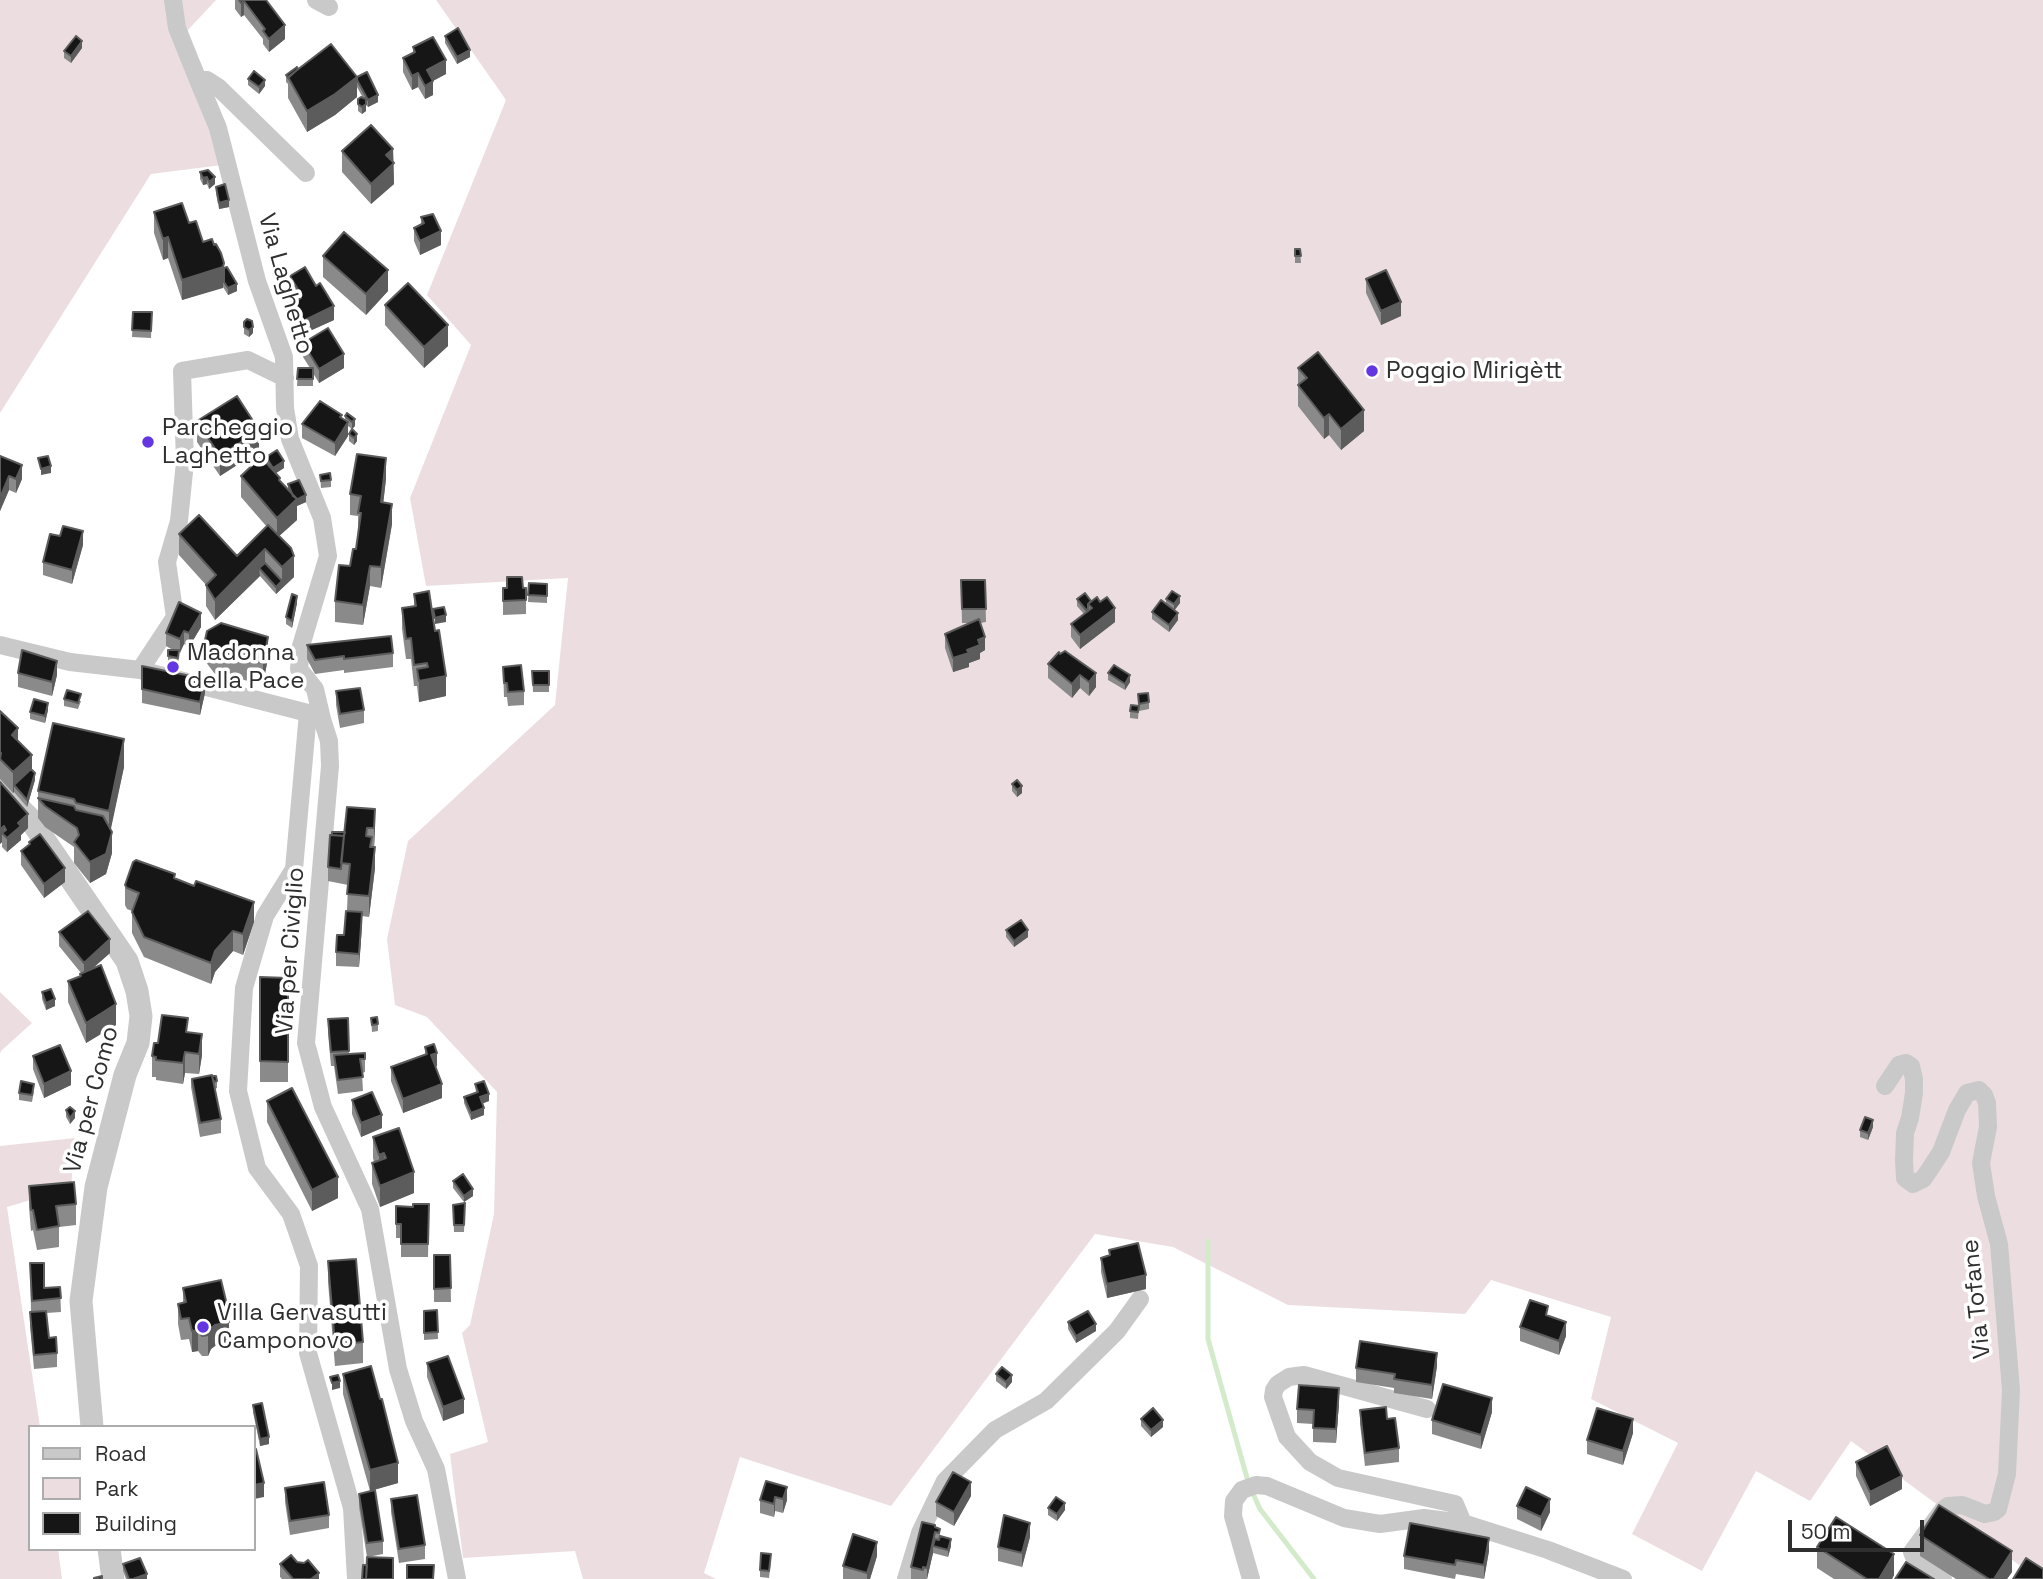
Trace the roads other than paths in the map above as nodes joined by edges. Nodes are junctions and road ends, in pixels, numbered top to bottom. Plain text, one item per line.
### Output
1 (173, 0) edge
2 (198, 80) junction
3 (306, 173) dead end
4 (285, 378) junction
5 (0, 645) edge
6 (140, 670) junction
7 (315, 716) junction
8 (0, 789) edge
9 (1885, 1086) dead end
10 (1140, 1299) dead end
11 (1427, 1409) dead end
12 (92, 1425) edge
13 (1463, 1523) junction
14 (109, 1551) edge
15 (113, 1579) edge
16 (356, 1579) edge
17 (457, 1579) edge
18 (906, 1579) edge
19 (1251, 1579) edge
20 (1623, 1579) edge
21 (1942, 1579) edge

1 - 2 street, Via Laghetto
2 - 3 street
2 - 4 street, Via Laghetto
4 - 6 street
4 - 7 street, Via Laghetto
5 - 6 street
6 - 7 street
7 - 16 street
7 - 17 street, Via per Civiglio
8 - 12 street, Via per Como
9 - 21 street, Via Tofane
10 - 18 street
11 - 13 street
13 - 19 street
13 - 20 street
14 - 15 street

